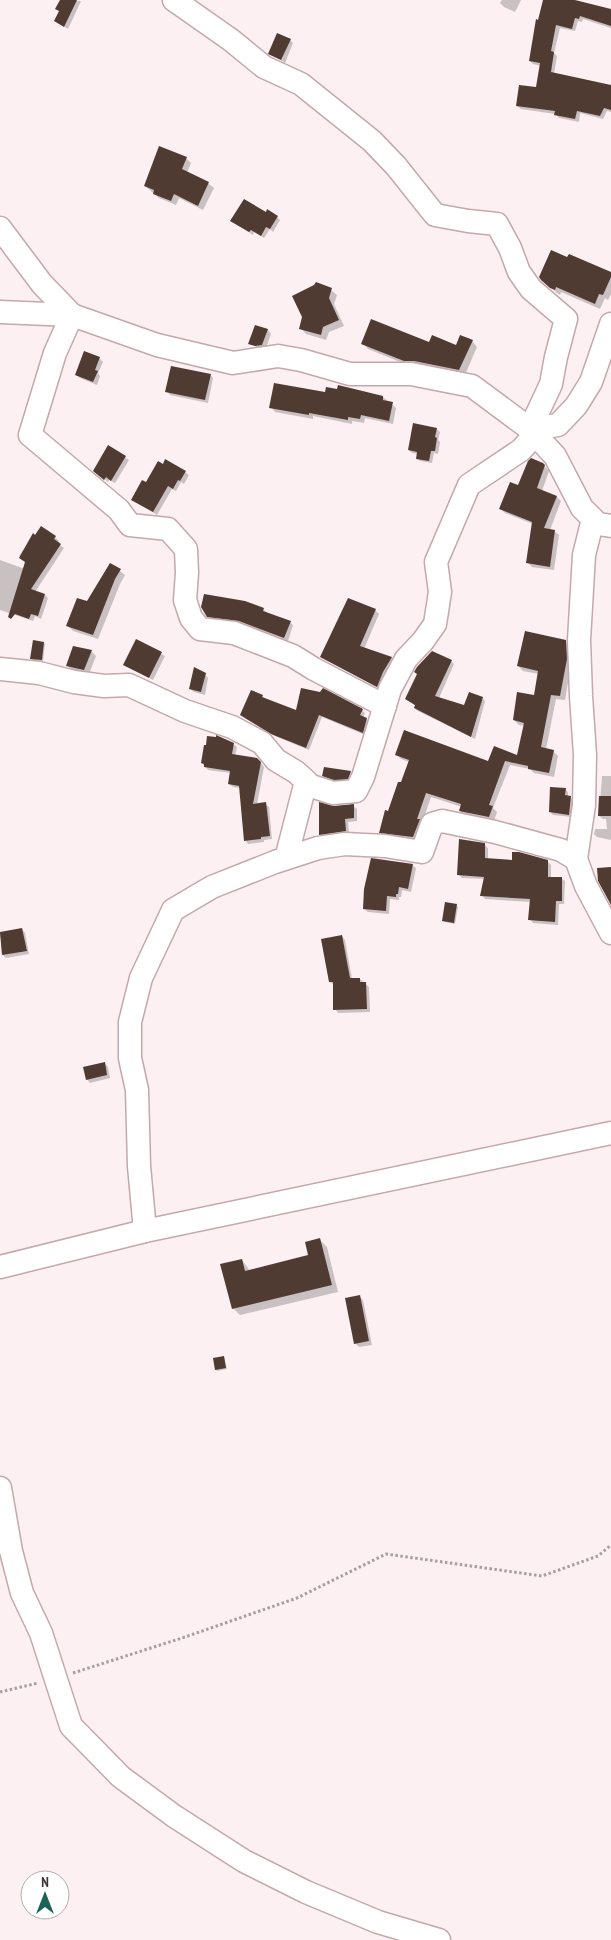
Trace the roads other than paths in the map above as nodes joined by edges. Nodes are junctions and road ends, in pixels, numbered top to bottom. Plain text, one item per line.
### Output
1 (174, 0) edge
2 (0, 228) edge
3 (0, 312) edge
4 (72, 315) junction
5 (611, 324) edge
6 (530, 430) junction
7 (602, 522) edge
8 (0, 669) edge
9 (385, 706) junction
10 (305, 784) junction
11 (288, 857) junction
12 (576, 859) junction
13 (611, 933) edge
14 (611, 1133) edge
15 (144, 1231) junction
16 (0, 1267) edge
17 (0, 1488) edge
18 (439, 1940) edge

1 - 6 street
2 - 4 street
3 - 4 street
4 - 6 street
4 - 9 street
5 - 6 street
6 - 7 street
6 - 9 street
7 - 12 street
8 - 10 street
9 - 10 street
10 - 11 street
11 - 12 street
11 - 15 street
12 - 13 street
14 - 15 street
15 - 16 street
17 - 18 street

